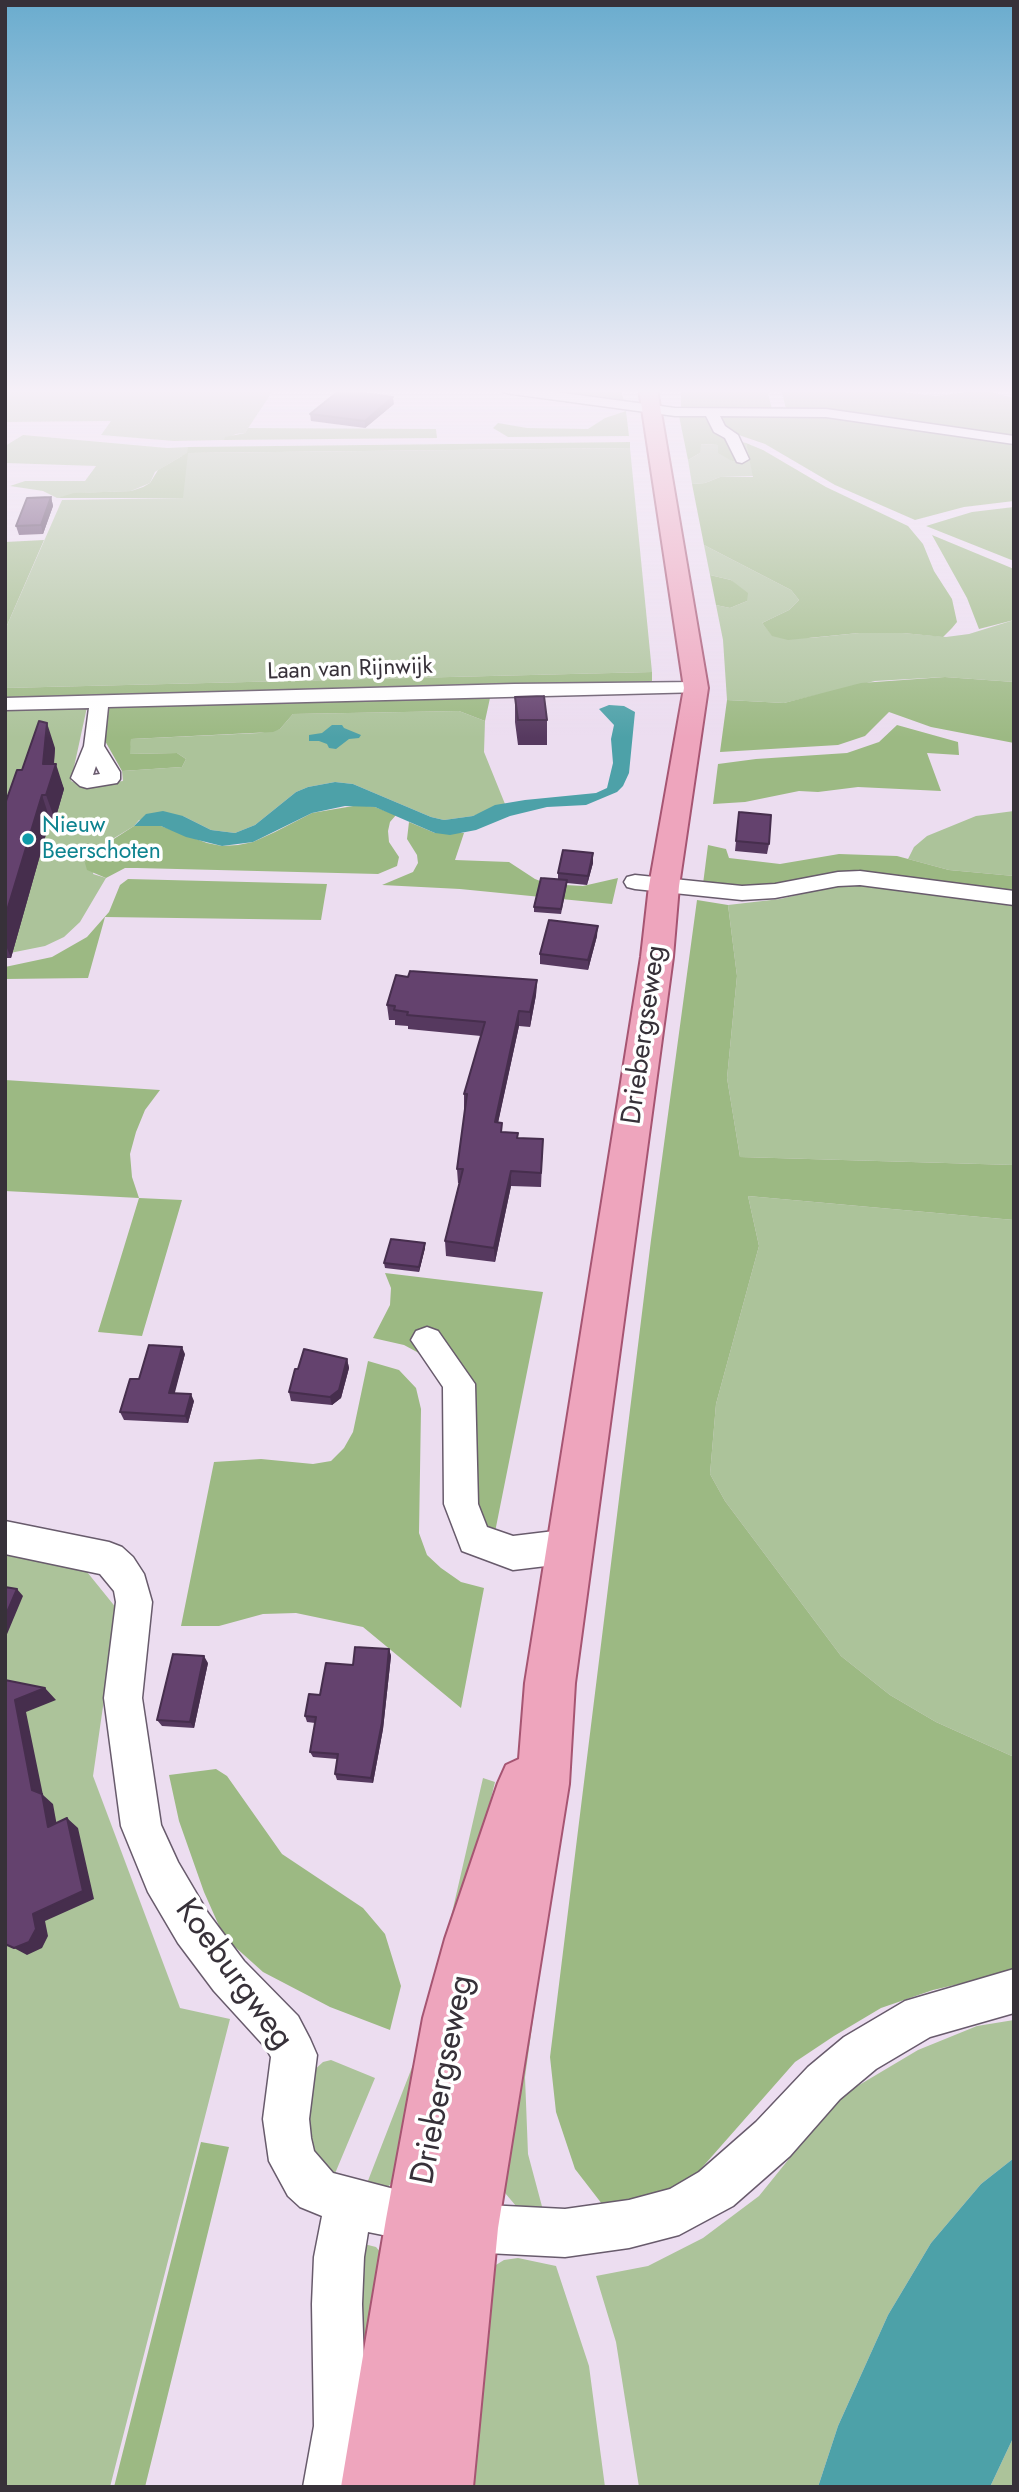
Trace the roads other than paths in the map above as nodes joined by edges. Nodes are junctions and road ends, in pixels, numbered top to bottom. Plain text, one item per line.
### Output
1 (667, 505) edge
2 (696, 688) junction
3 (99, 702) junction
4 (5, 704) edge
5 (94, 746) dead end
6 (650, 884) junction
7 (1014, 898) edge
8 (427, 1340) dead end
9 (5, 1537) edge
10 (571, 1546) junction
11 (1014, 1991) edge
12 (349, 2203) junction
13 (442, 2223) junction
14 (330, 2487) edge
15 (376, 2487) edge
16 (438, 2487) edge

1 - 2 main road, Driebergseweg
2 - 3 street, Laan van Rijnwijk
2 - 6 main road, Driebergseweg
3 - 4 street, Laan van Rijnwijk
3 - 5 street
6 - 7 street
6 - 10 main road, Driebergseweg
8 - 10 street
9 - 12 street, Koeburgweg
10 - 13 main road, Driebergseweg
11 - 13 street, Koeburgweg
12 - 13 street, Koeburgweg
12 - 14 street
13 - 15 main road, Driebergseweg
13 - 16 main road, Driebergseweg

